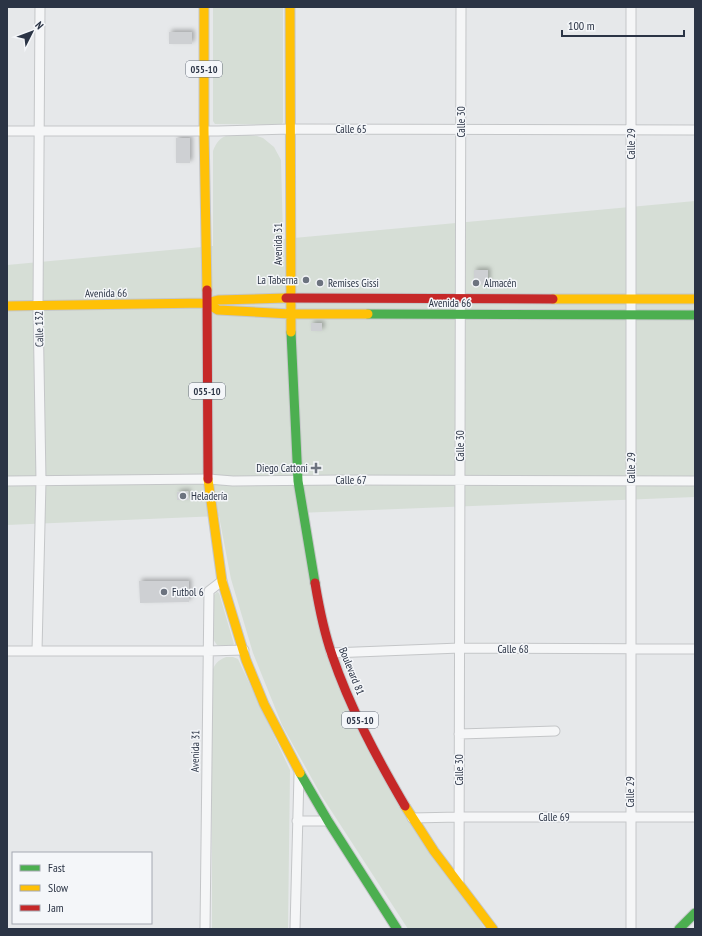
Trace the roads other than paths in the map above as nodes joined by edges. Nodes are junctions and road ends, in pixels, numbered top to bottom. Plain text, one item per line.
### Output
1 (40, 7) edge
2 (204, 7) edge
3 (290, 7) edge
4 (461, 7) edge
5 (631, 7) edge
6 (290, 129) junction
7 (461, 130) junction
8 (631, 130) junction
9 (695, 130) edge
10 (7, 131) edge
11 (40, 131) junction
12 (204, 131) junction
13 (290, 298) junction
14 (460, 298) junction
15 (631, 299) junction
16 (695, 299) edge
17 (206, 303) junction
18 (7, 306) edge
19 (38, 306) junction
20 (290, 314) junction
21 (460, 315) junction
22 (631, 315) junction
23 (695, 315) edge
24 (208, 479) junction
25 (460, 480) junction
26 (631, 480) junction
27 (7, 481) edge
28 (40, 481) junction
29 (298, 481) junction
30 (695, 481) edge
31 (222, 581) junction
32 (460, 648) junction
33 (631, 649) junction
34 (695, 649) edge
35 (244, 650) junction
36 (7, 651) edge
37 (37, 651) junction
38 (208, 651) junction
39 (331, 653) junction
40 (555, 732) dead end
41 (460, 734) junction
42 (299, 771) junction
43 (459, 817) junction
44 (630, 817) junction
45 (695, 817) edge
46 (412, 818) junction
47 (297, 821) junction
48 (328, 821) junction
49 (459, 884) junction
50 (695, 913) edge
51 (205, 929) edge
52 (295, 929) edge
53 (397, 929) edge
54 (493, 929) edge
55 (631, 929) edge
56 (679, 929) edge

1 - 11 street, Calle 132
2 - 12 main road, 055-10
3 - 6 main road, Avenida 31 / 055-10
4 - 7 street, Calle 30
5 - 8 street, Calle 29
6 - 7 street, Calle 65
6 - 12 street, Calle 65
6 - 13 main road, Avenida 31 / 055-10
7 - 8 street, Calle 65
7 - 14 street, Calle 30
8 - 9 street, Calle 65
8 - 15 street, Calle 29
10 - 11 street, Calle 65
11 - 12 street, Calle 65
11 - 19 street, Calle 132
12 - 17 main road, 055-10
13 - 14 main road, Avenida 66
13 - 17 main road, Avenida 66
13 - 20 main road, Avenida 31 / 055-10
14 - 15 main road, Avenida 66
14 - 21 street, Calle 30
15 - 16 main road, Avenida 66
15 - 22 street, Calle 29
17 - 19 main road, Avenida 66
17 - 20 main road, Avenida 66
17 - 24 main road, 055-10
18 - 19 main road, Avenida 66
19 - 28 street, Calle 132
20 - 21 main road, Avenida 66
20 - 29 main road, Avenida 31 / 055-10
21 - 22 main road, Avenida 66
21 - 25 street, Calle 30
22 - 23 main road, Avenida 66
22 - 26 street, Calle 29
24 - 28 street, Calle 67
24 - 29 street, Calle 67
24 - 31 main road, 055-10
25 - 26 street, Calle 67
25 - 29 street, Calle 67
25 - 32 street, Calle 30
26 - 30 street, Calle 67
26 - 33 street, Calle 29
27 - 28 street, Calle 67
28 - 37 street, Calle 132
29 - 39 main road, Boulevard 81 / 055-10
31 - 35 main road, 055-10
31 - 38 street, Avenida 31
32 - 33 street, Calle 68
32 - 39 street, Calle 68
32 - 41 street, Calle 30
33 - 34 street, Calle 68
33 - 44 street, Calle 29
35 - 38 street
35 - 42 main road, 055-10
36 - 37 street
37 - 38 street
38 - 51 street, Avenida 31
39 - 46 main road, Boulevard 81 / 055-10
40 - 41 street
41 - 43 street, Calle 30
42 - 47 street
42 - 48 main road, 055-10
43 - 44 street, Calle 69
43 - 46 street, Calle 69
43 - 49 street, Calle 30
44 - 45 street, Calle 69
44 - 55 street, Calle 29
46 - 49 main road, Boulevard 81 / 055-10
47 - 48 street
47 - 52 street
48 - 53 main road, 055-10
49 - 54 main road, Boulevard 81 / 055-10
50 - 56 main road

